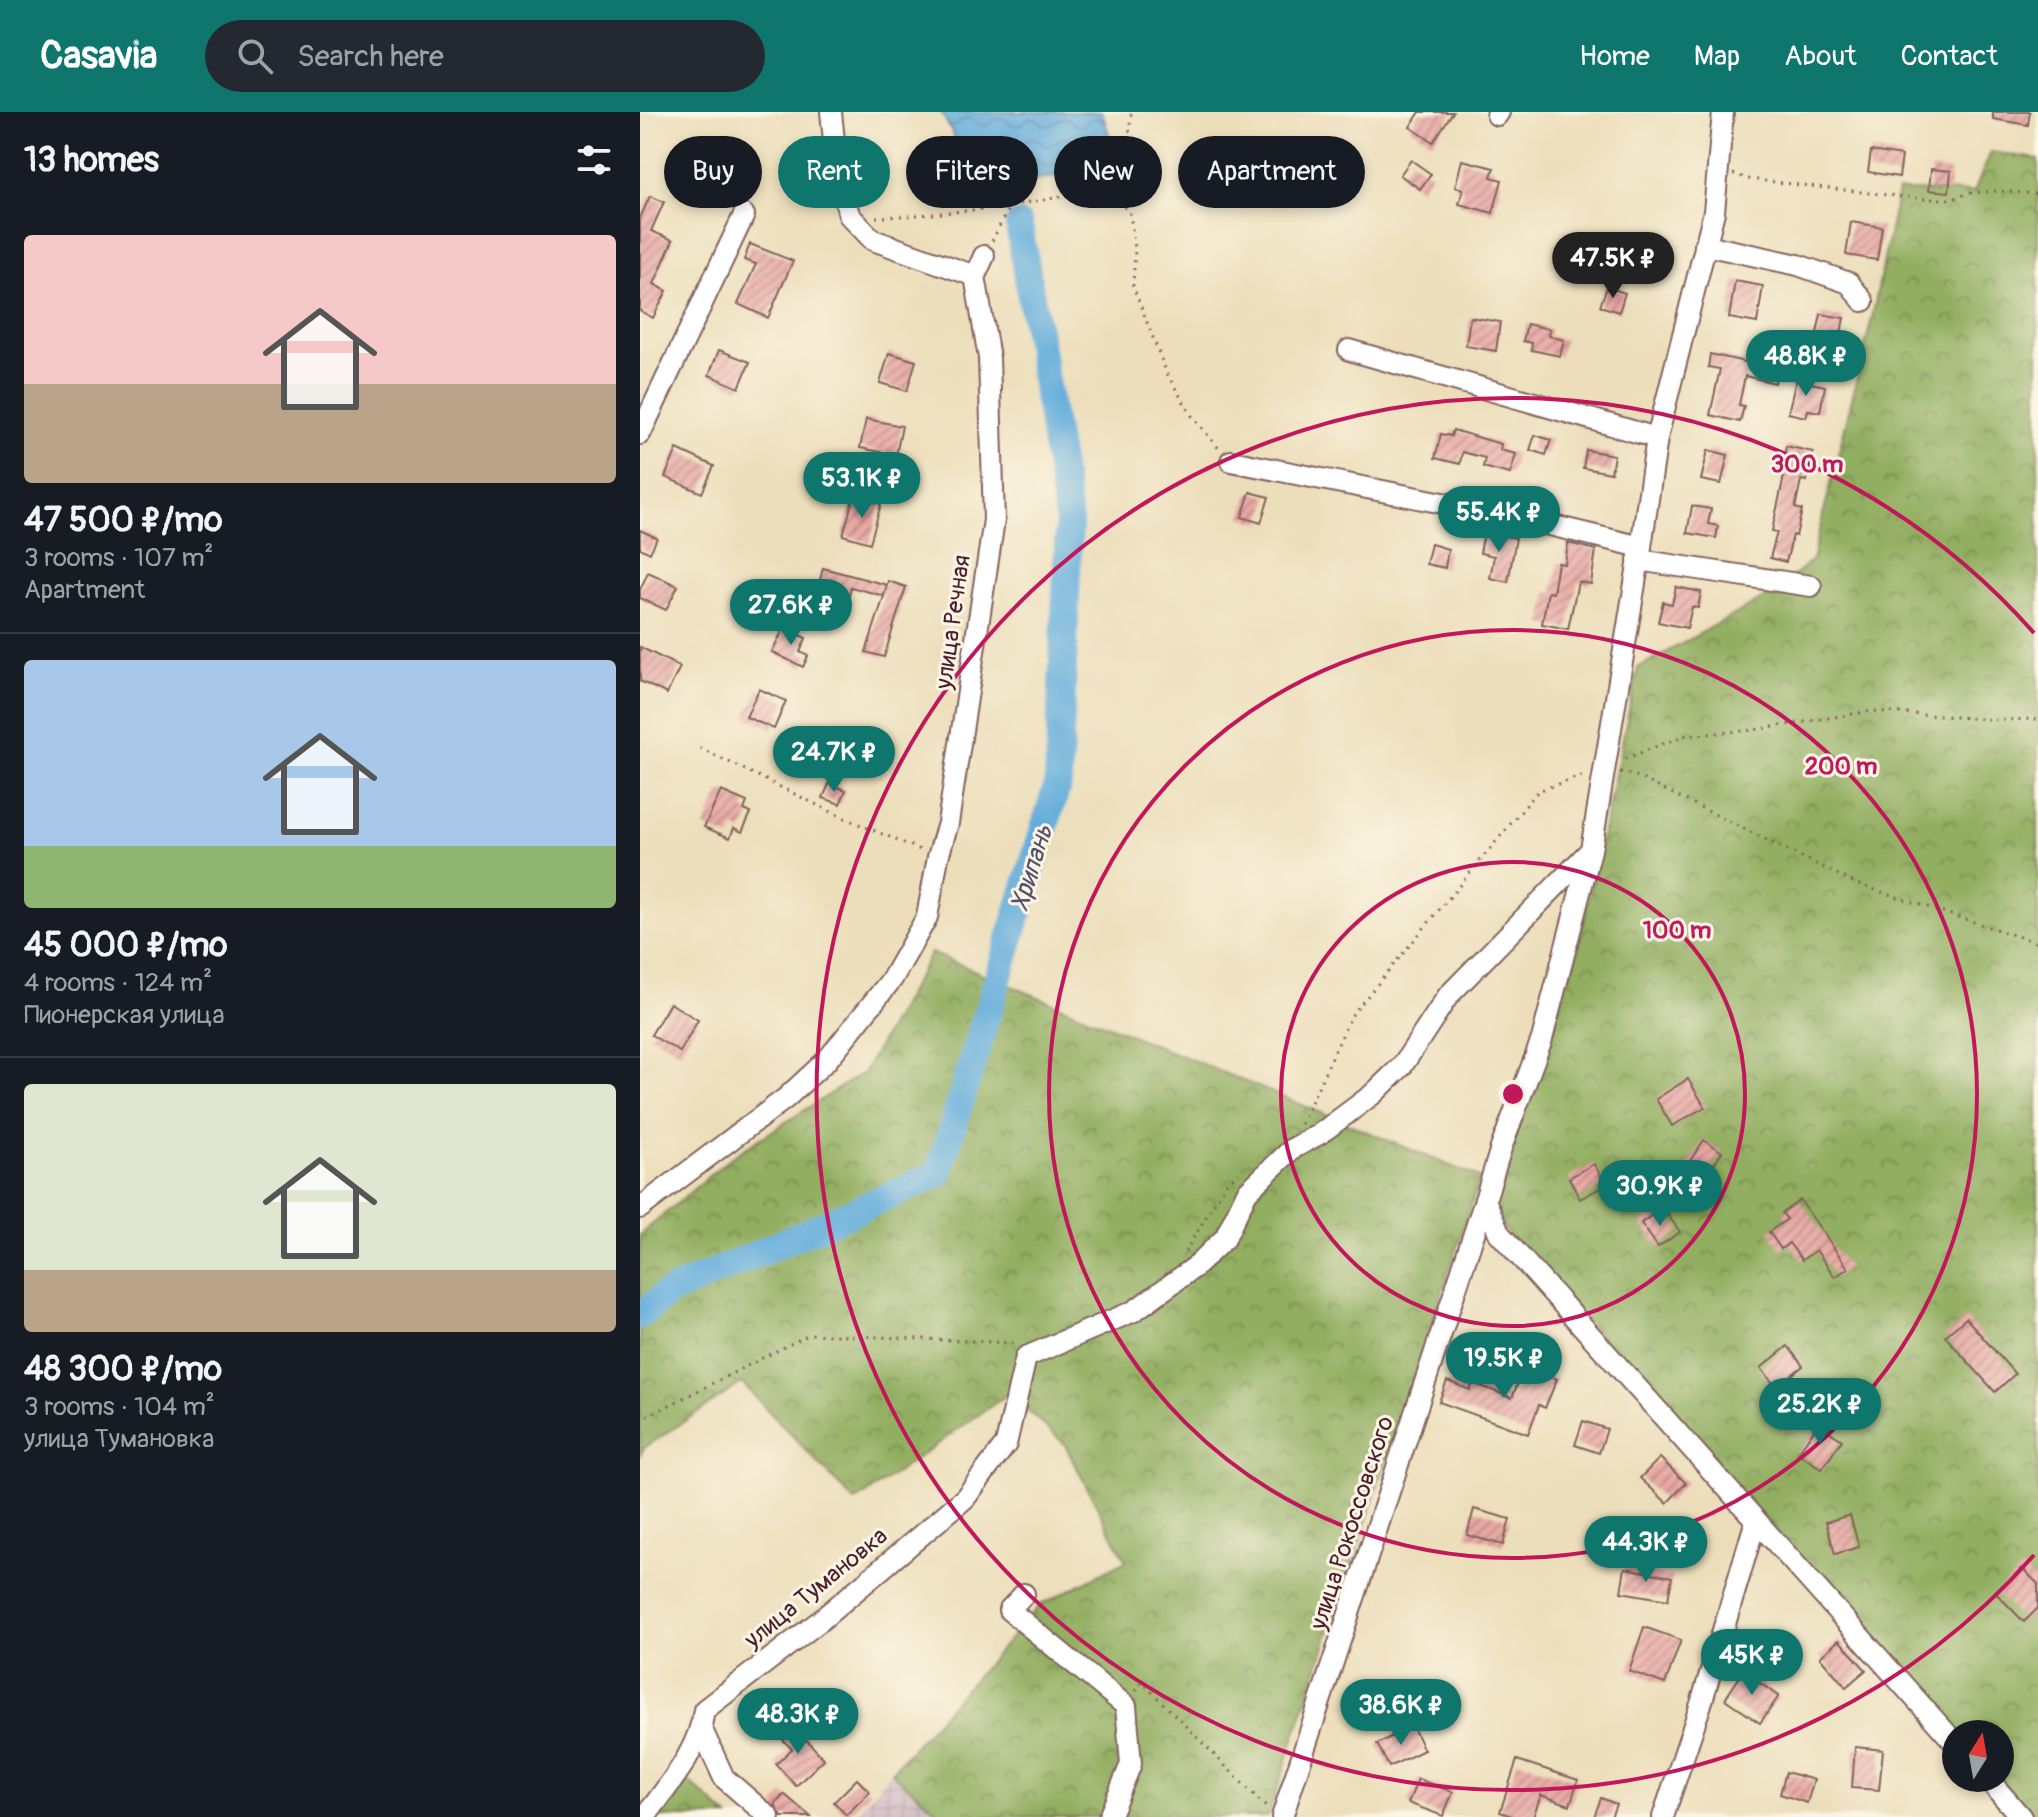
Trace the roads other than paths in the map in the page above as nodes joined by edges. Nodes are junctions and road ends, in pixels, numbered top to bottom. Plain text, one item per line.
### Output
1 (831, 112) edge
2 (1723, 112) edge
3 (744, 215) dead end
4 (1705, 245) junction
5 (984, 256) road end
6 (975, 276) junction
7 (1863, 301) dead end
8 (1349, 350) dead end
9 (640, 434) edge
10 (1657, 438) junction
11 (1231, 461) road end
12 (1640, 553) junction
13 (1811, 586) dead end
14 (1591, 850) junction
15 (1485, 1200) junction
16 (640, 1208) edge
17 (1756, 1520) junction
18 (1024, 1594) dead end
19 (1942, 1728) edge
20 (702, 1730) junction
21 (1999, 1792) edge
22 (645, 1817) edge
23 (769, 1817) edge
24 (1109, 1817) edge
25 (1279, 1817) edge
26 (1663, 1817) edge
27 (2021, 1817) edge

1 - 6 street
2 - 4 street, улица Рокоссовского
3 - 9 street
4 - 7 street
4 - 10 street, улица Рокоссовского
5 - 6 street
6 - 16 street, улица Речная
8 - 10 street
10 - 12 street, улица Рокоссовского
11 - 12 street
12 - 13 street
12 - 14 street, улица Рокоссовского
14 - 15 street, улица Рокоссовского
14 - 20 street, улица Тумановка
15 - 17 street
15 - 25 street, улица Рокоссовского
17 - 19 street
17 - 26 street
18 - 24 street
20 - 22 street, улица Тумановка
20 - 23 street
21 - 27 street

